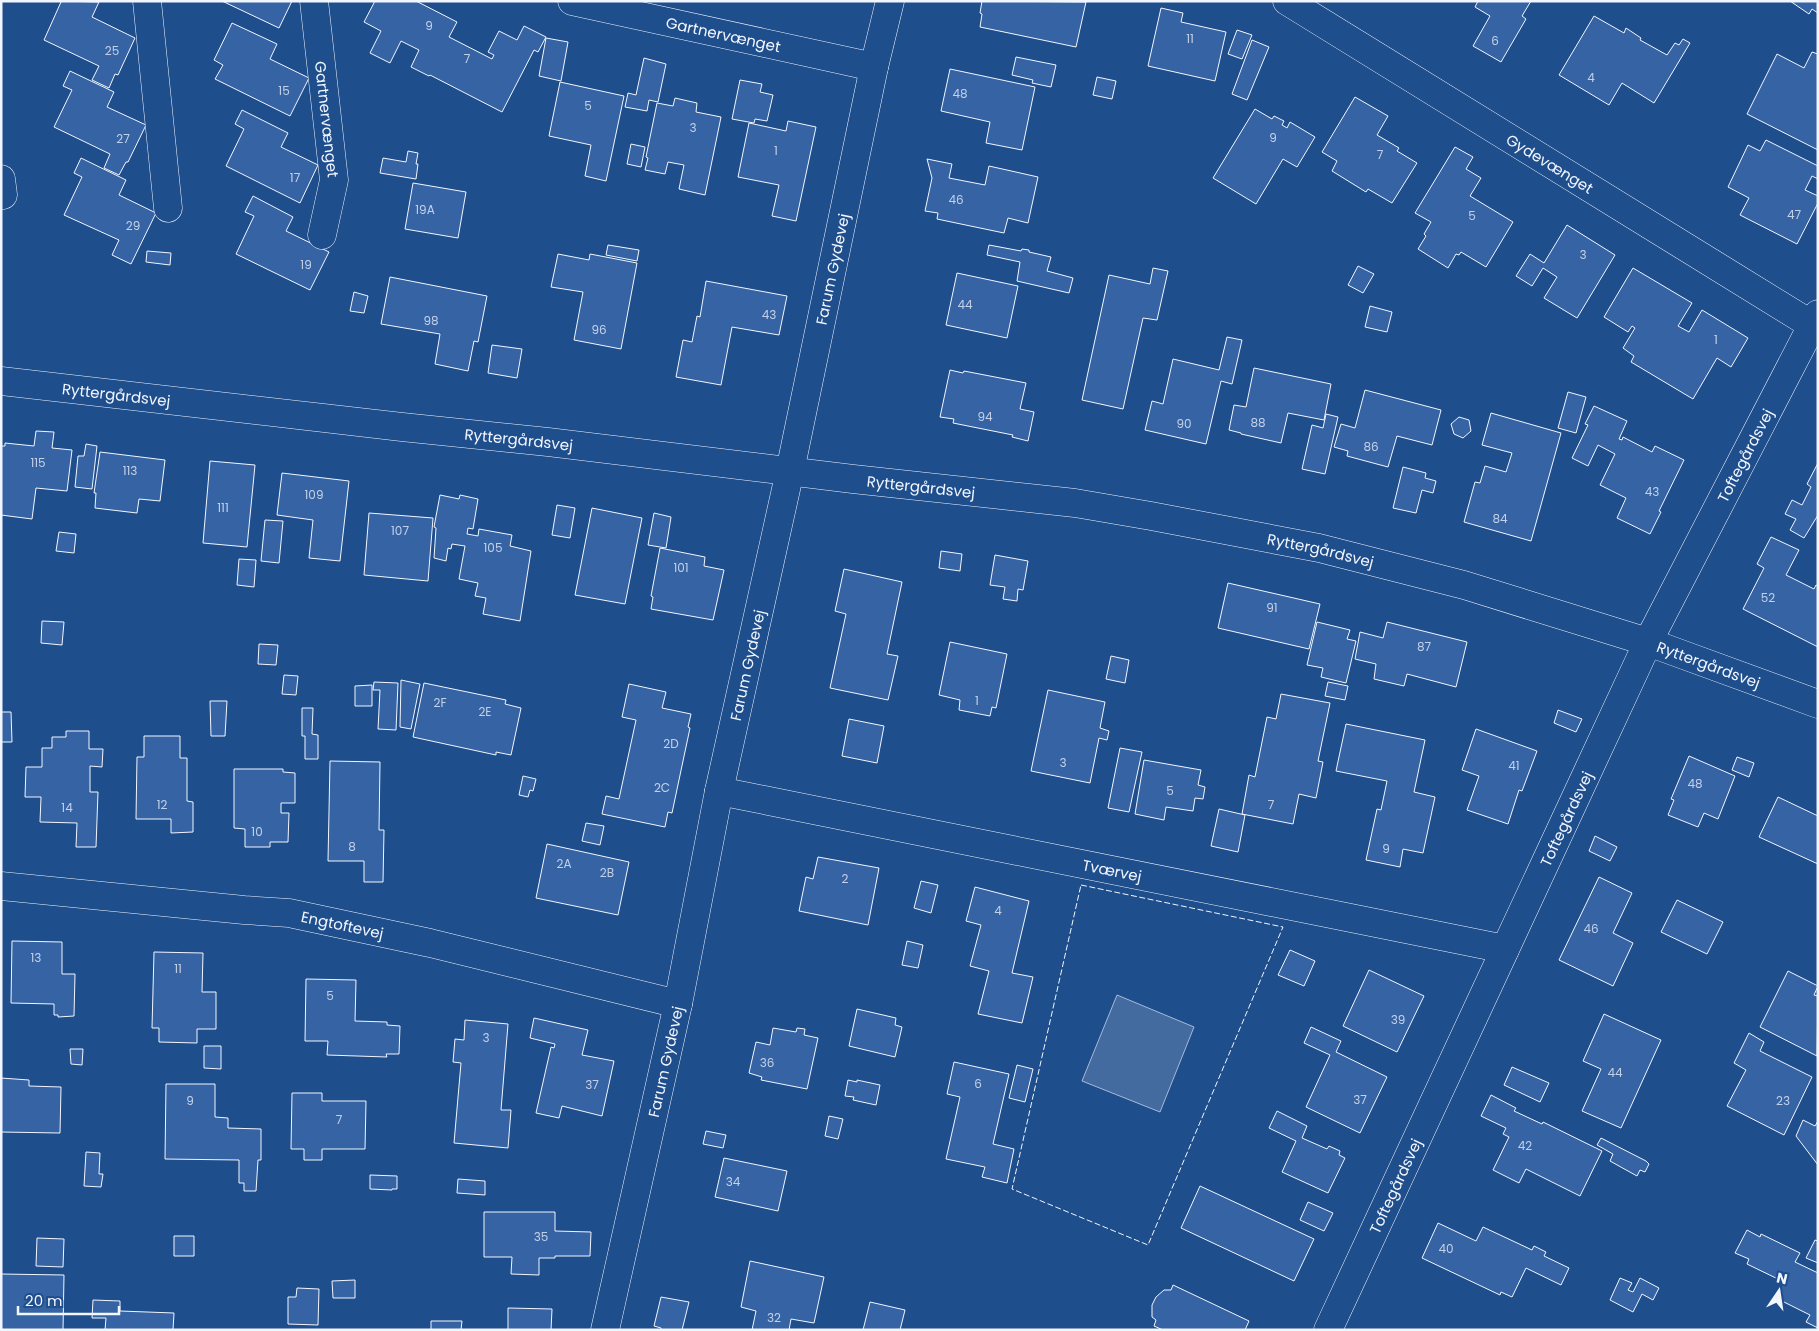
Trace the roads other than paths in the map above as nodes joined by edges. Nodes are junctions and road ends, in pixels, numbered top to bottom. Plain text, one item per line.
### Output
1 (147, 1) edge
2 (314, 1) edge
3 (572, 1) edge
4 (890, 1) edge
5 (1287, 1) edge
6 (874, 67) junction
7 (168, 208) dead end
8 (322, 235) dead end
9 (1815, 320) edge
10 (1, 381) edge
11 (790, 471) junction
12 (1648, 642) junction
13 (1818, 704) edge
14 (719, 791) junction
15 (1, 886) edge
16 (1505, 949) junction
17 (678, 1004) junction
18 (606, 1330) edge
19 (1328, 1330) edge

1 - 7 street
2 - 8 street, Gartnervænget
3 - 6 street, Gartnervænget
4 - 6 street, Farum Gydevej
5 - 9 street, Gydevænget
6 - 11 street, Farum Gydevej
9 - 12 street, Toftegårdsvej
10 - 11 street, Ryttergårdsvej
11 - 12 street, Ryttergårdsvej
11 - 14 street, Farum Gydevej
12 - 13 street, Ryttergårdsvej
12 - 16 street, Toftegårdsvej
14 - 16 street, Tværvej
14 - 17 street, Farum Gydevej
15 - 17 street, Engtoftevej
16 - 19 street, Toftegårdsvej
17 - 18 street, Farum Gydevej

